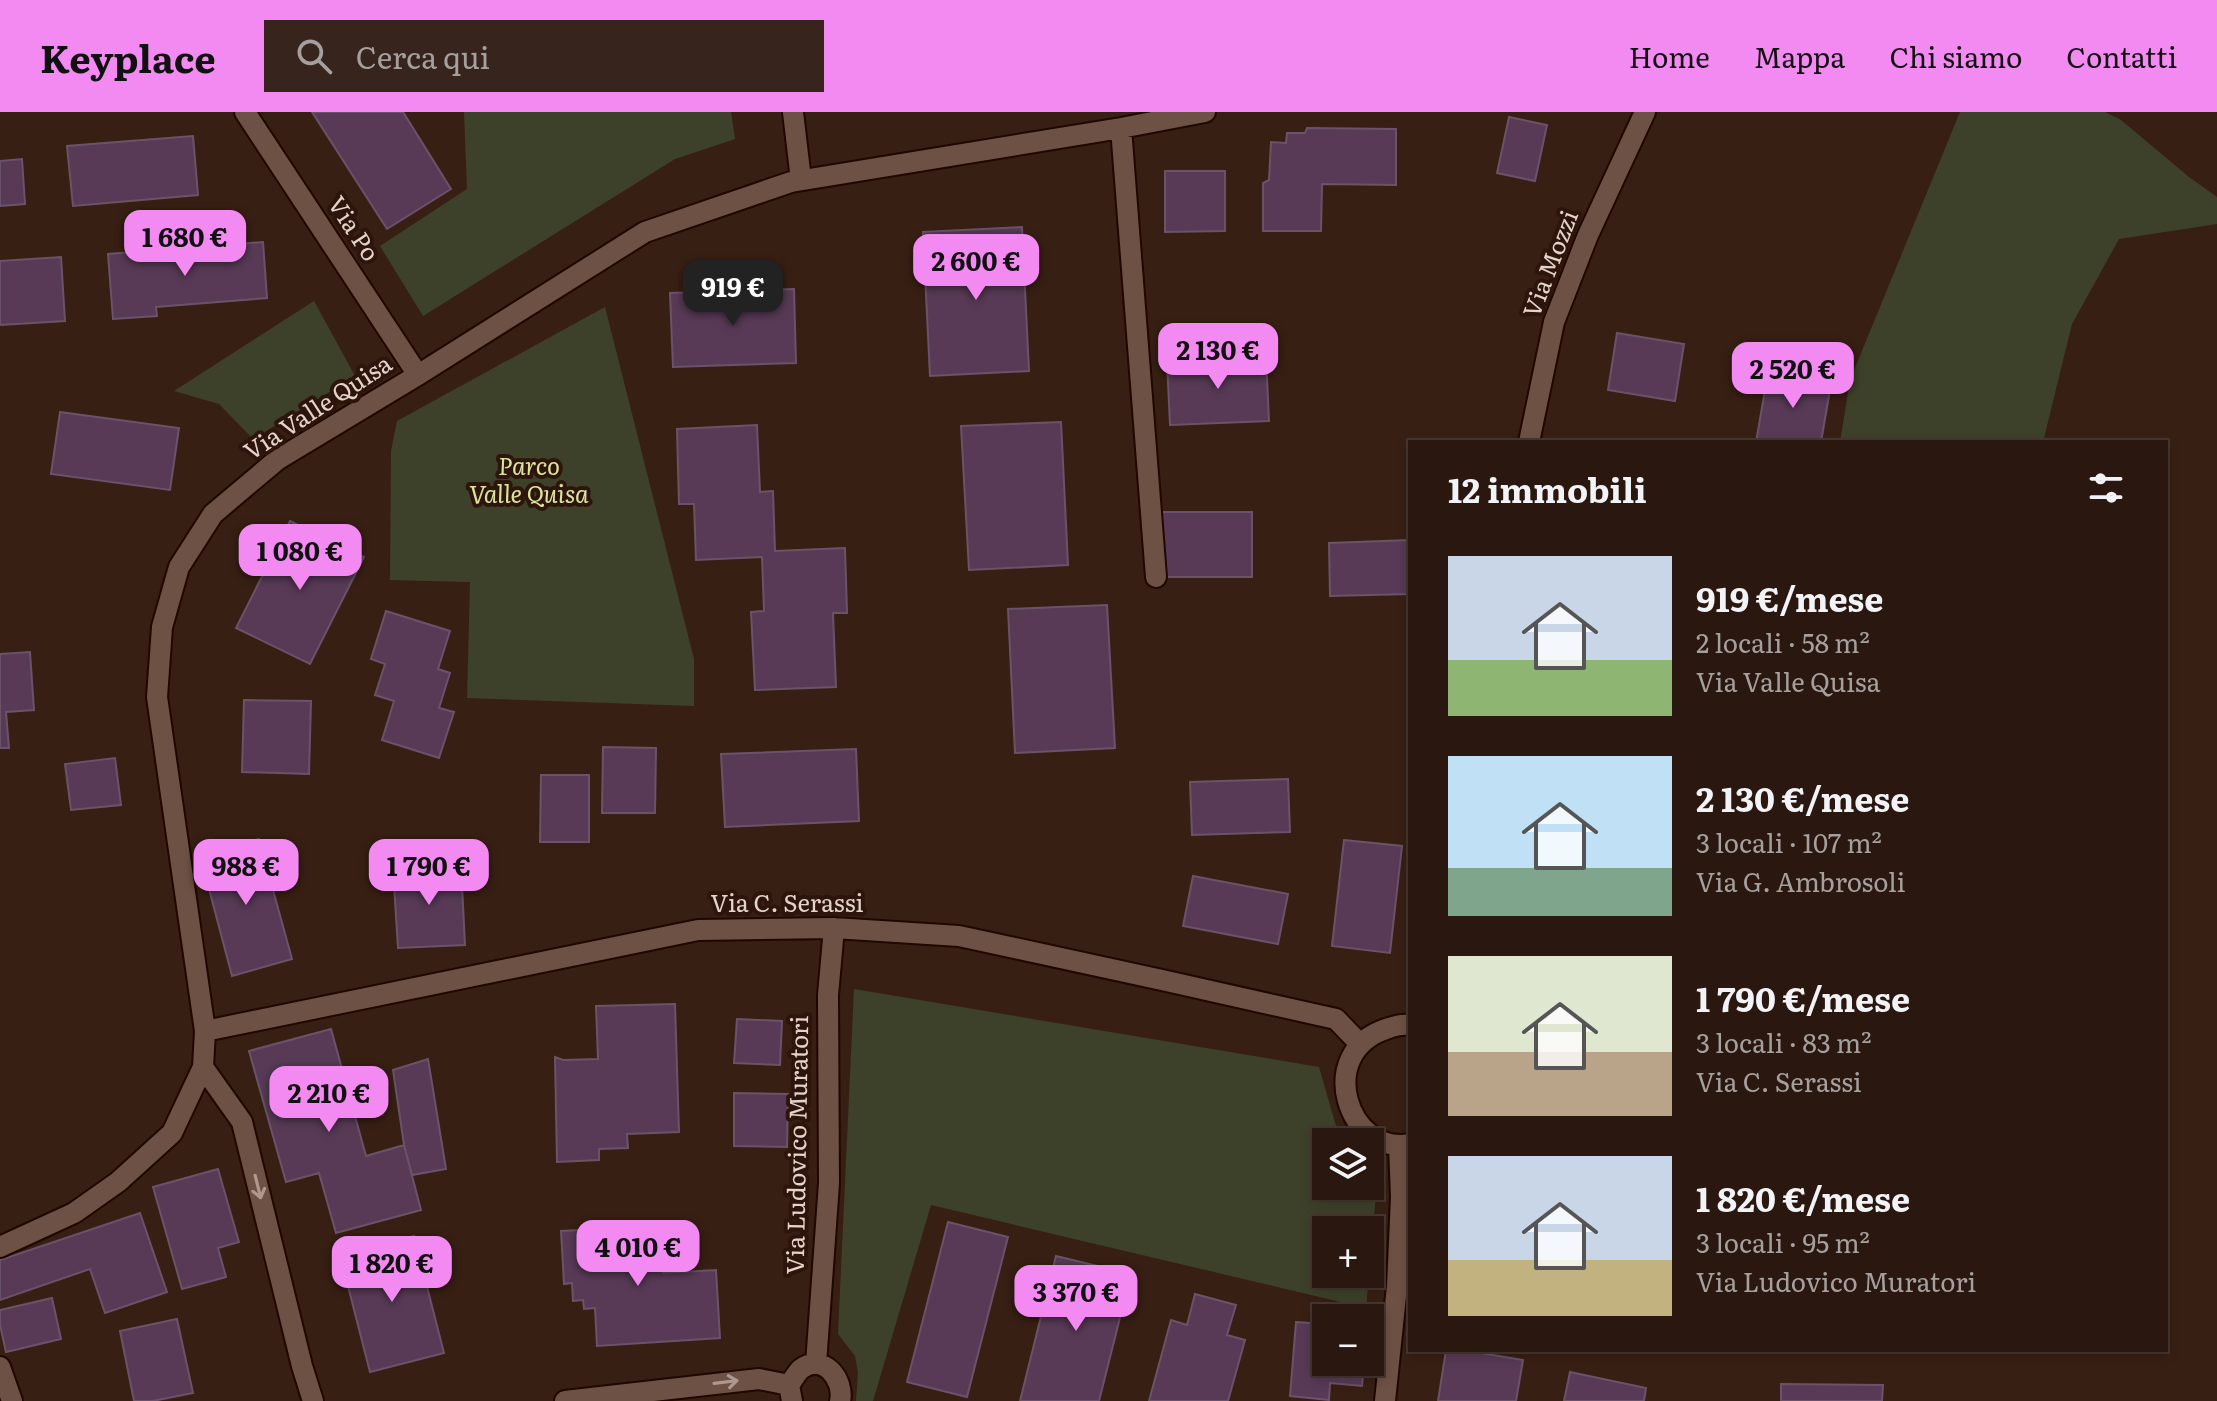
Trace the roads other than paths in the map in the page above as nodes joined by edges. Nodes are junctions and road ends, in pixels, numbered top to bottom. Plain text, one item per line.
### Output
1 (245, 112) edge
2 (793, 112) edge
3 (1205, 112) edge
4 (1645, 112) edge
5 (1121, 128) junction
6 (801, 180) junction
7 (418, 375) junction
8 (1529, 440) edge
9 (1156, 577) dead end
10 (834, 928) junction
11 (1408, 1025) edge
12 (205, 1031) junction
13 (1360, 1044) junction
14 (203, 1067) junction
15 (1404, 1145) edge
16 (0, 1247) edge
17 (1404, 1286) edge
18 (816, 1364) junction
19 (0, 1367) edge
20 (790, 1393) edge
21 (12, 1401) edge
22 (313, 1401) edge
23 (565, 1401) edge
24 (840, 1401) edge
25 (1385, 1401) edge

1 - 7 street, Via Po
2 - 6 street
3 - 5 street, Via Valle Quisa
4 - 8 street, Via Mozzi
5 - 6 street, Via Valle Quisa
5 - 9 street
6 - 7 street, Via Valle Quisa
7 - 12 street, Via Valle Quisa
10 - 12 street, Via C. Serassi
10 - 13 street, Via C. Serassi
10 - 18 street, Via Ludovico Muratori
11 - 13 street
12 - 14 street, Via Valle Quisa
13 - 15 street
14 - 16 street
14 -> 22 street
15 - 17 street
17 - 25 street
18 - 20 street
18 - 24 street
19 - 21 street
23 -> 20 street

